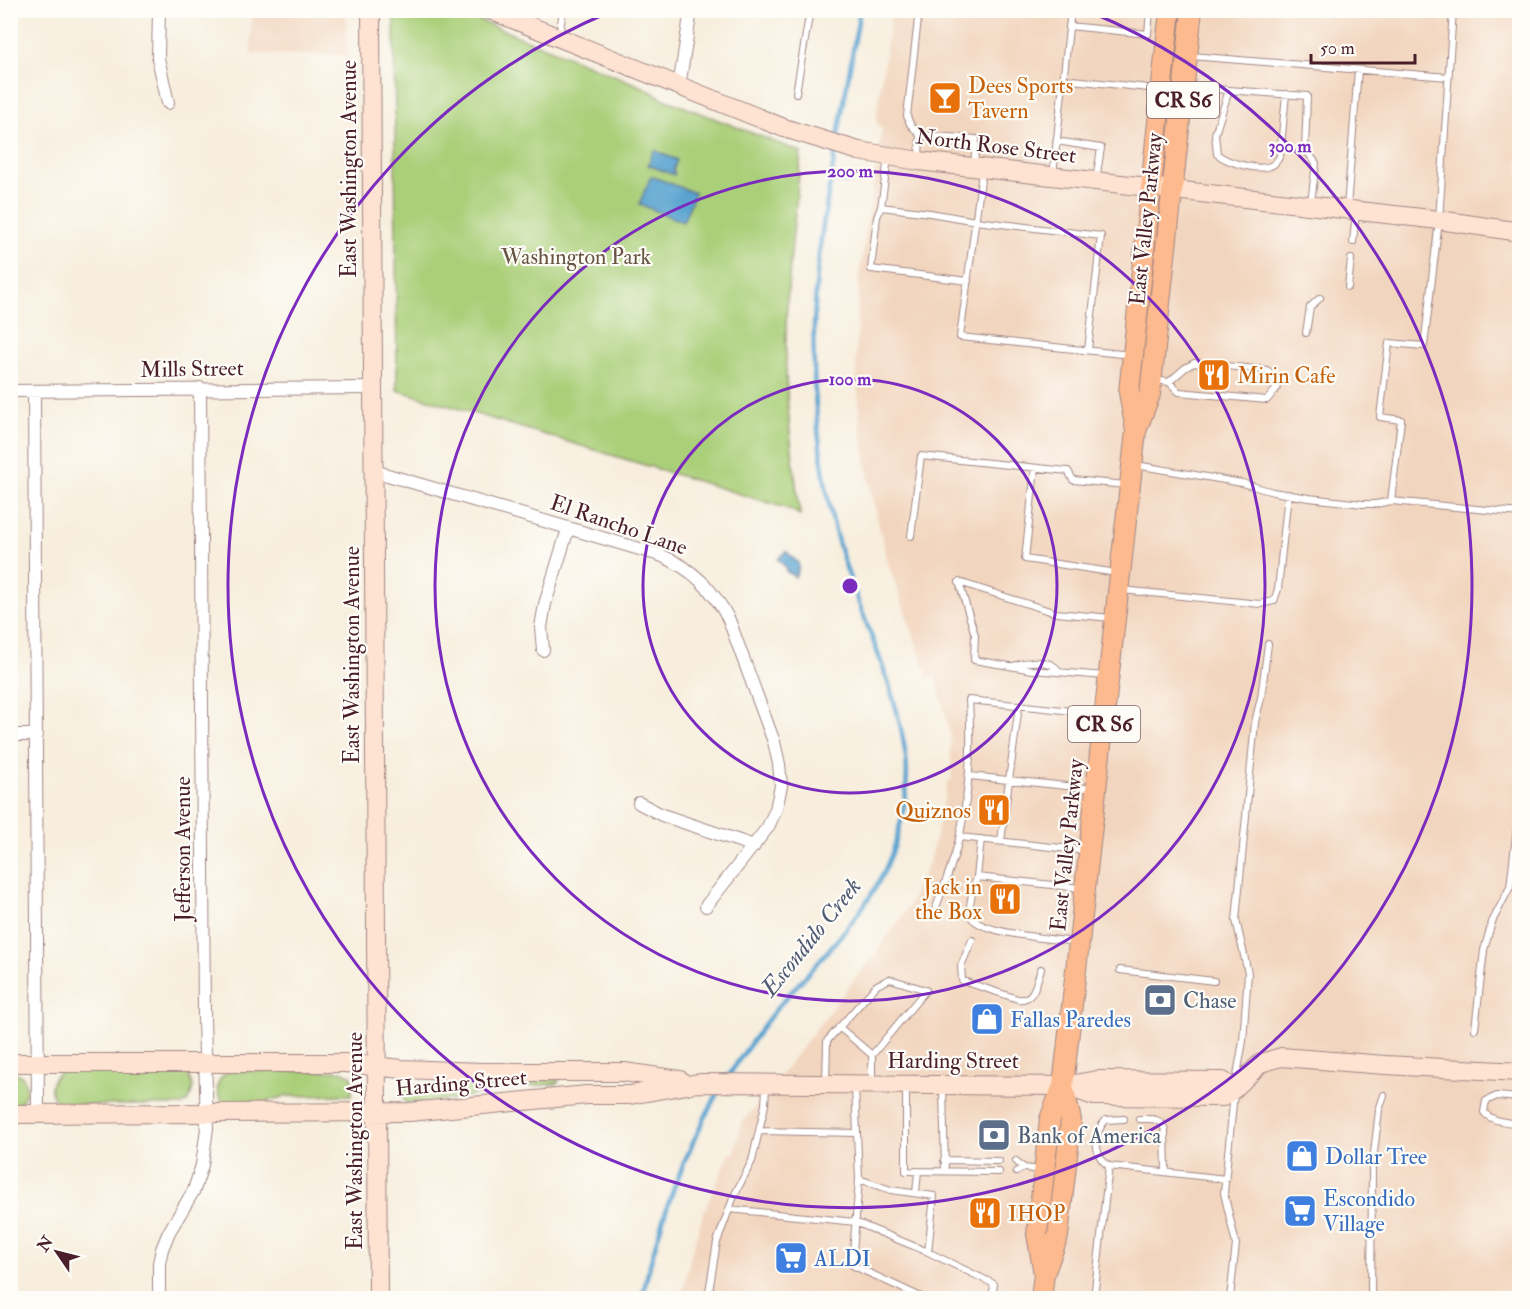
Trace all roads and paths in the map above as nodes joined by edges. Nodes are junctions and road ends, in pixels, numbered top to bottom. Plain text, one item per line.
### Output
1 (159, 10) edge
2 (371, 10) edge
3 (490, 10) edge
4 (563, 10) edge
5 (691, 10) edge
6 (810, 10) edge
7 (919, 10) edge
8 (1071, 10) edge
9 (1150, 10) edge
10 (1170, 10) edge
11 (1192, 10) edge
12 (1453, 10) edge
13 (1070, 26) junction
14 (558, 39) junction
15 (1188, 56) junction
16 (1358, 70) junction
17 (1448, 77) junction
18 (1064, 79) junction
19 (679, 87) junction
20 (1184, 87) junction
21 (1162, 90) junction
22 (1229, 90) junction
23 (796, 93) dead end
24 (1286, 94) junction
25 (168, 103) dead end
26 (920, 135) junction
27 (1056, 141) junction
28 (889, 156) junction
29 (919, 161) junction
30 (979, 168) junction
31 (1052, 176) junction
32 (1096, 181) junction
33 (1151, 188) junction
34 (1173, 190) junction
35 (1311, 206) junction
36 (881, 207) junction
37 (1352, 210) junction
38 (1439, 220) junction
39 (976, 222) junction
40 (1520, 231) edge
41 (1353, 242) dead end
42 (1351, 259) dead end
43 (968, 280) junction
44 (1348, 287) dead end
45 (1320, 298) dead end
46 (1306, 333) dead end
47 (1088, 350) junction
48 (1133, 355) junction
49 (1160, 381) junction
50 (200, 388) junction
51 (373, 388) junction
52 (10, 391) edge
53 (34, 391) junction
54 (1136, 431) junction
55 (1132, 464) junction
56 (1035, 468) junction
57 (374, 471) junction
58 (1130, 486) junction
59 (1288, 494) junction
60 (1391, 501) junction
61 (1520, 513) edge
62 (568, 529) junction
63 (910, 536) dead end
64 (1119, 582) junction
65 (1115, 619) junction
66 (1268, 644) dead end
67 (543, 650) dead end
68 (1109, 676) junction
69 (1018, 705) junction
70 (1105, 715) junction
71 (10, 735) edge
72 (37, 735) junction
73 (970, 776) junction
74 (1009, 780) junction
75 (1096, 790) junction
76 (1520, 801) edge
77 (639, 803) dead end
78 (960, 837) junction
79 (981, 839) junction
80 (1001, 841) junction
81 (754, 846) junction
82 (1090, 851) junction
83 (977, 878) junction
84 (1085, 889) junction
85 (706, 906) dead end
86 (935, 910) dead end
87 (972, 940) dead end
88 (1079, 943) junction
89 (1041, 969) dead end
90 (1120, 970) dead end
91 (1214, 981) dead end
92 (839, 1027) junction
93 (1475, 1029) dead end
94 (872, 1055) junction
95 (10, 1063) edge
96 (38, 1063) junction
97 (204, 1064) junction
98 (377, 1066) junction
99 (1520, 1072) edge
100 (698, 1083) junction
101 (762, 1083) junction
102 (864, 1083) junction
103 (826, 1084) junction
104 (906, 1084) junction
105 (943, 1084) junction
106 (1063, 1086) junction
107 (1234, 1089) junction
108 (1384, 1095) dead end
109 (1520, 1098) edge
110 (378, 1112) junction
111 (10, 1114) edge
112 (38, 1114) junction
113 (206, 1114) junction
114 (1124, 1119) dead end
115 (1139, 1119) dead end
116 (1520, 1124) edge
117 (759, 1131) junction
118 (857, 1132) junction
119 (944, 1160) junction
120 (999, 1161) dead end
121 (1016, 1161) dead end
122 (1109, 1166) junction
123 (1024, 1168) junction
124 (1044, 1170) junction
125 (918, 1171) junction
126 (945, 1172) junction
127 (999, 1172) dead end
128 (1016, 1172) dead end
129 (1166, 1172) junction
130 (859, 1179) junction
131 (1226, 1179) junction
132 (916, 1193) junction
133 (729, 1209) junction
134 (855, 1222) junction
135 (928, 1252) junction
136 (1044, 1274) junction
137 (159, 1299) edge
138 (378, 1299) edge
139 (708, 1299) edge
140 (923, 1299) edge
141 (992, 1299) edge
142 (1041, 1299) edge
143 (1094, 1299) edge
144 (1230, 1299) edge
145 (1371, 1299) edge

1 - 25 street
2 - 51 street, East Washington Avenue
3 - 14 street, North Rose Street
4 - 14 lane
5 - 19 street
6 - 23 lane
7 - 26 lane
8 - 13 lane
9 - 13 lane
10 - 21 main road, East Valley Parkway / CR S6
11 - 15 main road, East Valley Parkway / CR S6
12 - 17 lane
13 - 18 lane
14 - 19 street, North Rose Street
15 - 16 lane
15 - 20 main road, East Valley Parkway / CR S6
16 - 17 lane
16 - 37 lane
17 - 38 lane
18 - 21 lane
18 - 27 lane
19 - 28 street, North Rose Street
20 - 22 lane
20 - 34 main road, East Valley Parkway / CR S6
21 - 33 main road, East Valley Parkway / CR S6
22 - 24 lane
22 - 24 lane
24 - 35 lane
26 - 29 lane
26 - 30 lane
27 - 31 lane
27 - 32 lane
28 - 29 street, North Rose Street
28 - 36 lane
29 - 30 street, North Rose Street
30 - 31 street, North Rose Street
30 - 39 lane
31 - 32 street, North Rose Street
32 - 33 street, North Rose Street
33 - 34 street, North Rose Street
33 - 48 main road, East Valley Parkway / CR S6
34 - 35 street, North Rose Street
34 - 49 main road, East Valley Parkway / CR S6
35 - 37 street, North Rose Street
36 - 39 lane
36 - 43 lane
37 - 38 street, North Rose Street
37 - 41 lane
38 - 40 street, North Rose Street
38 - 60 lane
39 - 43 lane
39 - 47 lane
42 - 44 lane
43 - 47 lane
45 - 46 lane
47 - 48 lane
48 - 54 main road, East Valley Parkway / CR S6
49 - 49 lane
49 - 54 main road, East Valley Parkway / CR S6
50 - 51 street, Mills Street
50 - 53 street, Mills Street
50 - 97 street, Jefferson Avenue
51 - 57 street, East Washington Avenue
52 - 53 street, Mills Street
53 - 72 street
54 - 55 main road, East Valley Parkway / CR S6
55 - 58 main road, East Valley Parkway / CR S6
55 - 59 lane
56 - 58 lane
56 - 63 lane
56 - 64 lane
57 - 62 street, El Rancho Lane
57 - 98 street, East Washington Avenue
58 - 64 main road, East Valley Parkway / CR S6
59 - 60 lane
59 - 64 lane
60 - 61 lane
62 - 67 street
62 - 81 street, El Rancho Lane
64 - 65 main road, East Valley Parkway / CR S6
65 - 68 main road, East Valley Parkway / CR S6
65 - 68 lane
66 - 107 lane
68 - 70 main road, East Valley Parkway / CR S6
69 - 70 lane
69 - 73 lane
69 - 74 lane
70 - 75 main road, East Valley Parkway / CR S6
71 - 72 street
72 - 96 street
73 - 74 lane
73 - 78 lane
74 - 75 lane
74 - 80 lane
75 - 82 main road, East Valley Parkway / CR S6
76 - 93 lane
77 - 81 street
78 - 79 lane
78 - 86 lane
79 - 80 lane
79 - 83 lane
80 - 82 lane
81 - 85 street, El Rancho Lane
82 - 84 main road, East Valley Parkway / CR S6
83 - 84 lane
83 - 88 lane
84 - 88 main road, East Valley Parkway / CR S6
87 - 89 lane
88 - 106 main road, East Valley Parkway / CR S6
90 - 91 lane
92 - 94 lane
92 - 94 lane
92 - 103 lane
94 - 102 lane
95 - 96 street, Harding Street
96 - 97 street, Harding Street
96 - 112 street
97 - 98 street, Harding Street
97 - 113 street, Jefferson Avenue
98 - 100 street, Harding Street
98 - 110 street, East Washington Avenue
99 - 107 street
100 - 101 street, Harding Street
100 - 110 street, Harding Street
101 - 103 street, Harding Street
101 - 117 lane
102 - 103 street, Harding Street
102 - 104 street, Harding Street
102 - 118 lane
104 - 105 street, Harding Street
104 - 125 lane
105 - 106 street, Harding Street
105 - 119 lane
106 - 107 street, Harding Street
106 - 124 main road, East Valley Parkway / CR S6
106 - 136 main road, East Valley Parkway / CR S6
107 - 131 lane
108 - 145 lane
109 - 116 lane
110 - 113 street, Harding Street
110 - 138 street, East Washington Avenue
111 - 112 street, Harding Street
112 - 113 street, Harding Street
113 - 137 street, Jefferson Avenue
114 - 122 lane
115 - 129 lane
117 - 118 lane
117 - 133 lane
118 - 130 lane
119 - 120 lane
119 - 126 lane
121 - 123 lane
122 - 129 lane
122 - 143 lane
123 - 124 lane
123 - 128 lane
124 - 136 main road, East Valley Parkway / CR S6
125 - 126 lane
125 - 132 lane
126 - 127 lane
129 - 131 lane
130 - 132 lane
130 - 134 lane
131 - 144 lane
132 - 135 lane
133 - 134 lane
133 - 139 lane
134 - 135 lane
134 - 140 lane
135 - 141 lane
136 - 142 main road, East Valley Parkway / CR S6

